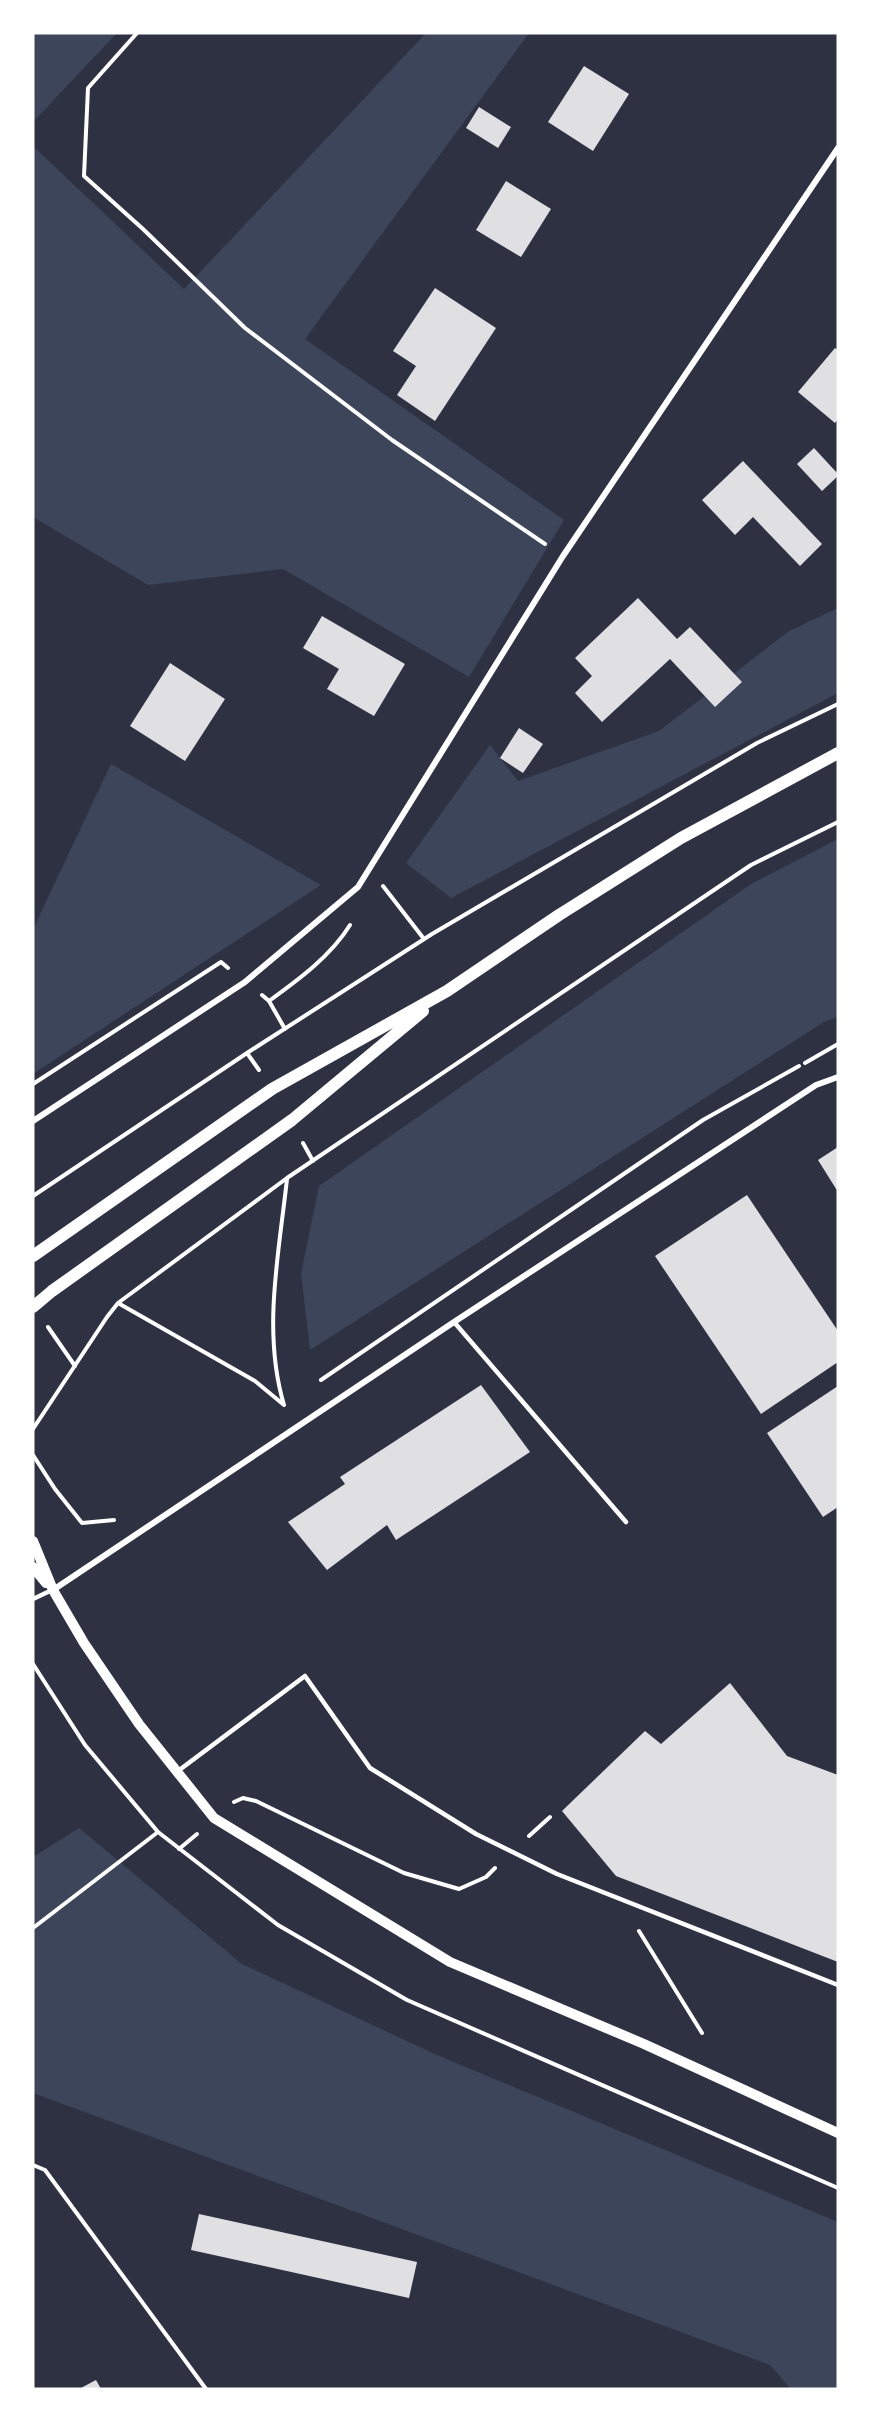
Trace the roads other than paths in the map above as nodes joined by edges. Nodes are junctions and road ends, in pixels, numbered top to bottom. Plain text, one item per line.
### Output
1 (838, 148) edge
2 (838, 753) edge
3 (447, 991) junction
4 (838, 1077) edge
5 (33, 1121) edge
6 (33, 1256) edge
7 (34, 1307) edge
8 (454, 1322) junction
9 (626, 1522) dead end
10 (33, 1541) edge
11 (33, 1567) edge
12 (52, 1590) junction
13 (33, 1599) edge
14 (176, 1772) junction
15 (838, 1985) edge
16 (838, 2133) edge

1 - 5 street
2 - 3 main road
3 - 6 main road
3 - 7 main road
4 - 8 street
8 - 9 lane
8 - 12 street
10 - 12 street
11 - 12 street
12 - 13 lane
12 - 14 street
14 - 15 lane
14 - 16 street

